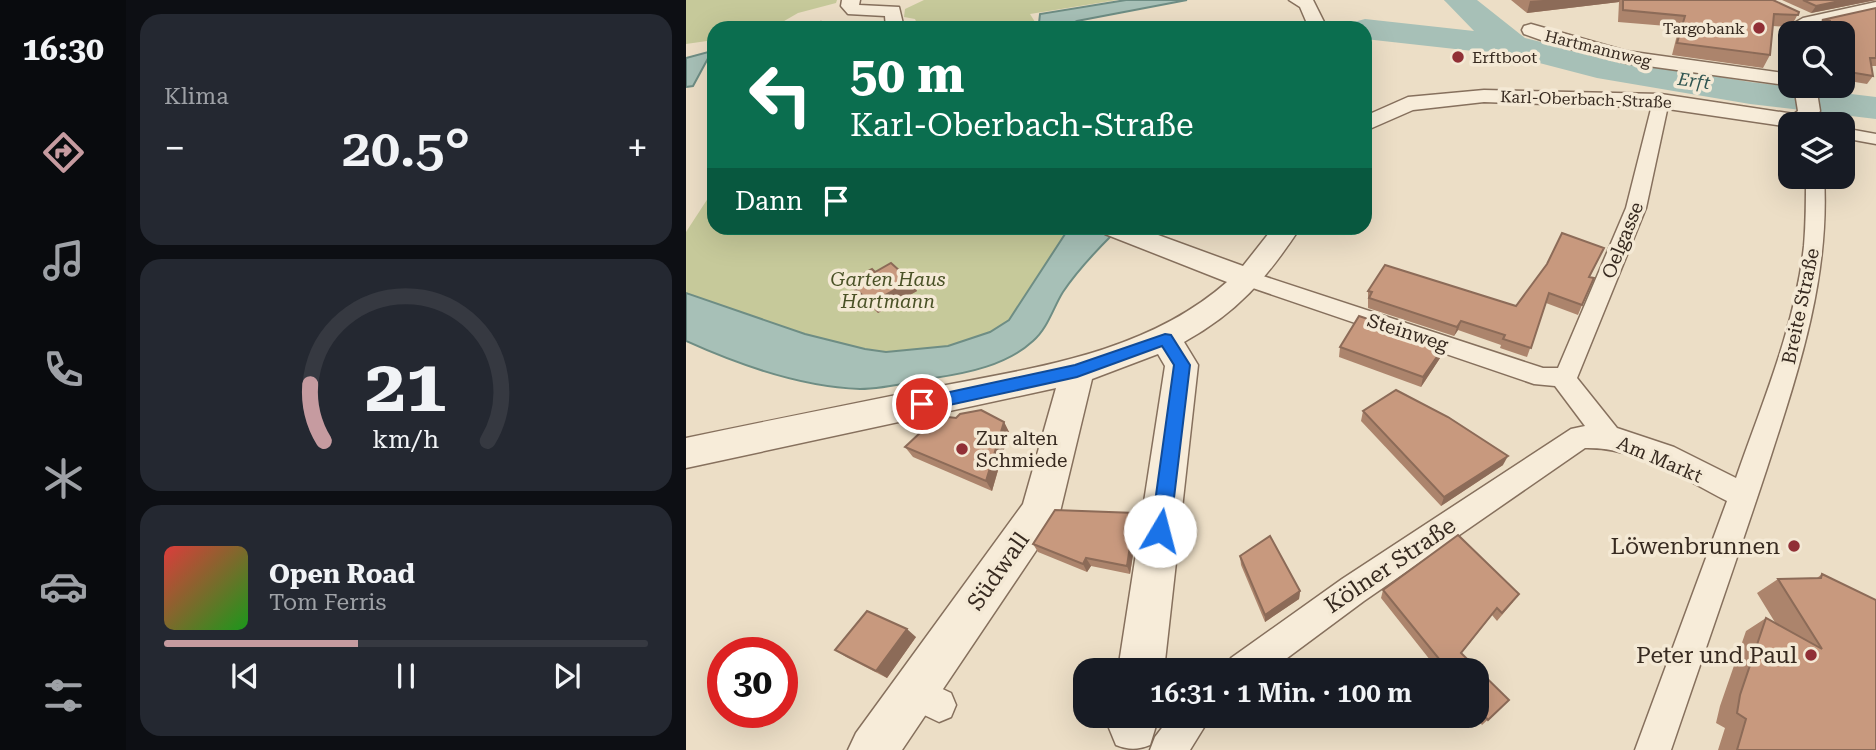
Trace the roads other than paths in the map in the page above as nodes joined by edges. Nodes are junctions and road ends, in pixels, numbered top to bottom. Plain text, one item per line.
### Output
1 (850, 0) edge
2 (1298, 0) edge
3 (1876, 7) edge
4 (1786, 11) edge
5 (894, 20) edge
6 (1315, 21) edge
7 (1797, 21) edge
8 (1829, 21) edge
9 (1531, 30) dead end
10 (1661, 101) junction
11 (1803, 105) edge
12 (1372, 121) edge
13 (1855, 135) edge
14 (1876, 139) edge
15 (1815, 189) edge
16 (1133, 235) edge
17 (1282, 235) edge
18 (1249, 279) junction
19 (1165, 339) junction
20 (1077, 371) junction
21 (1564, 376) junction
22 (1608, 437) junction
23 (686, 453) edge
24 (1539, 464) joint
25 (1744, 496) junction
26 (1143, 658) edge
27 (1259, 658) edge
28 (873, 750) edge
29 (1653, 750) edge

1 - 5 street
2 - 6 street
3 - 8 street
4 - 7 street
9 - 11 street, Hartmannweg
10 - 11 street, Karl-Oberbach-Straße
10 - 12 street, Karl-Oberbach-Straße
10 - 21 street, Oelgasse
13 - 14 street
15 - 25 street, Breite Straße
16 - 18 street
17 - 18 street
18 - 19 street
18 - 21 street, Steinweg
19 - 20 street
19 - 26 street
20 - 23 street
20 - 28 street, Südwall
21 - 22 street
22 - 24 street, Am Markt
22 - 25 street, Am Markt
24 - 27 street, Kölner Straße
25 - 29 street

